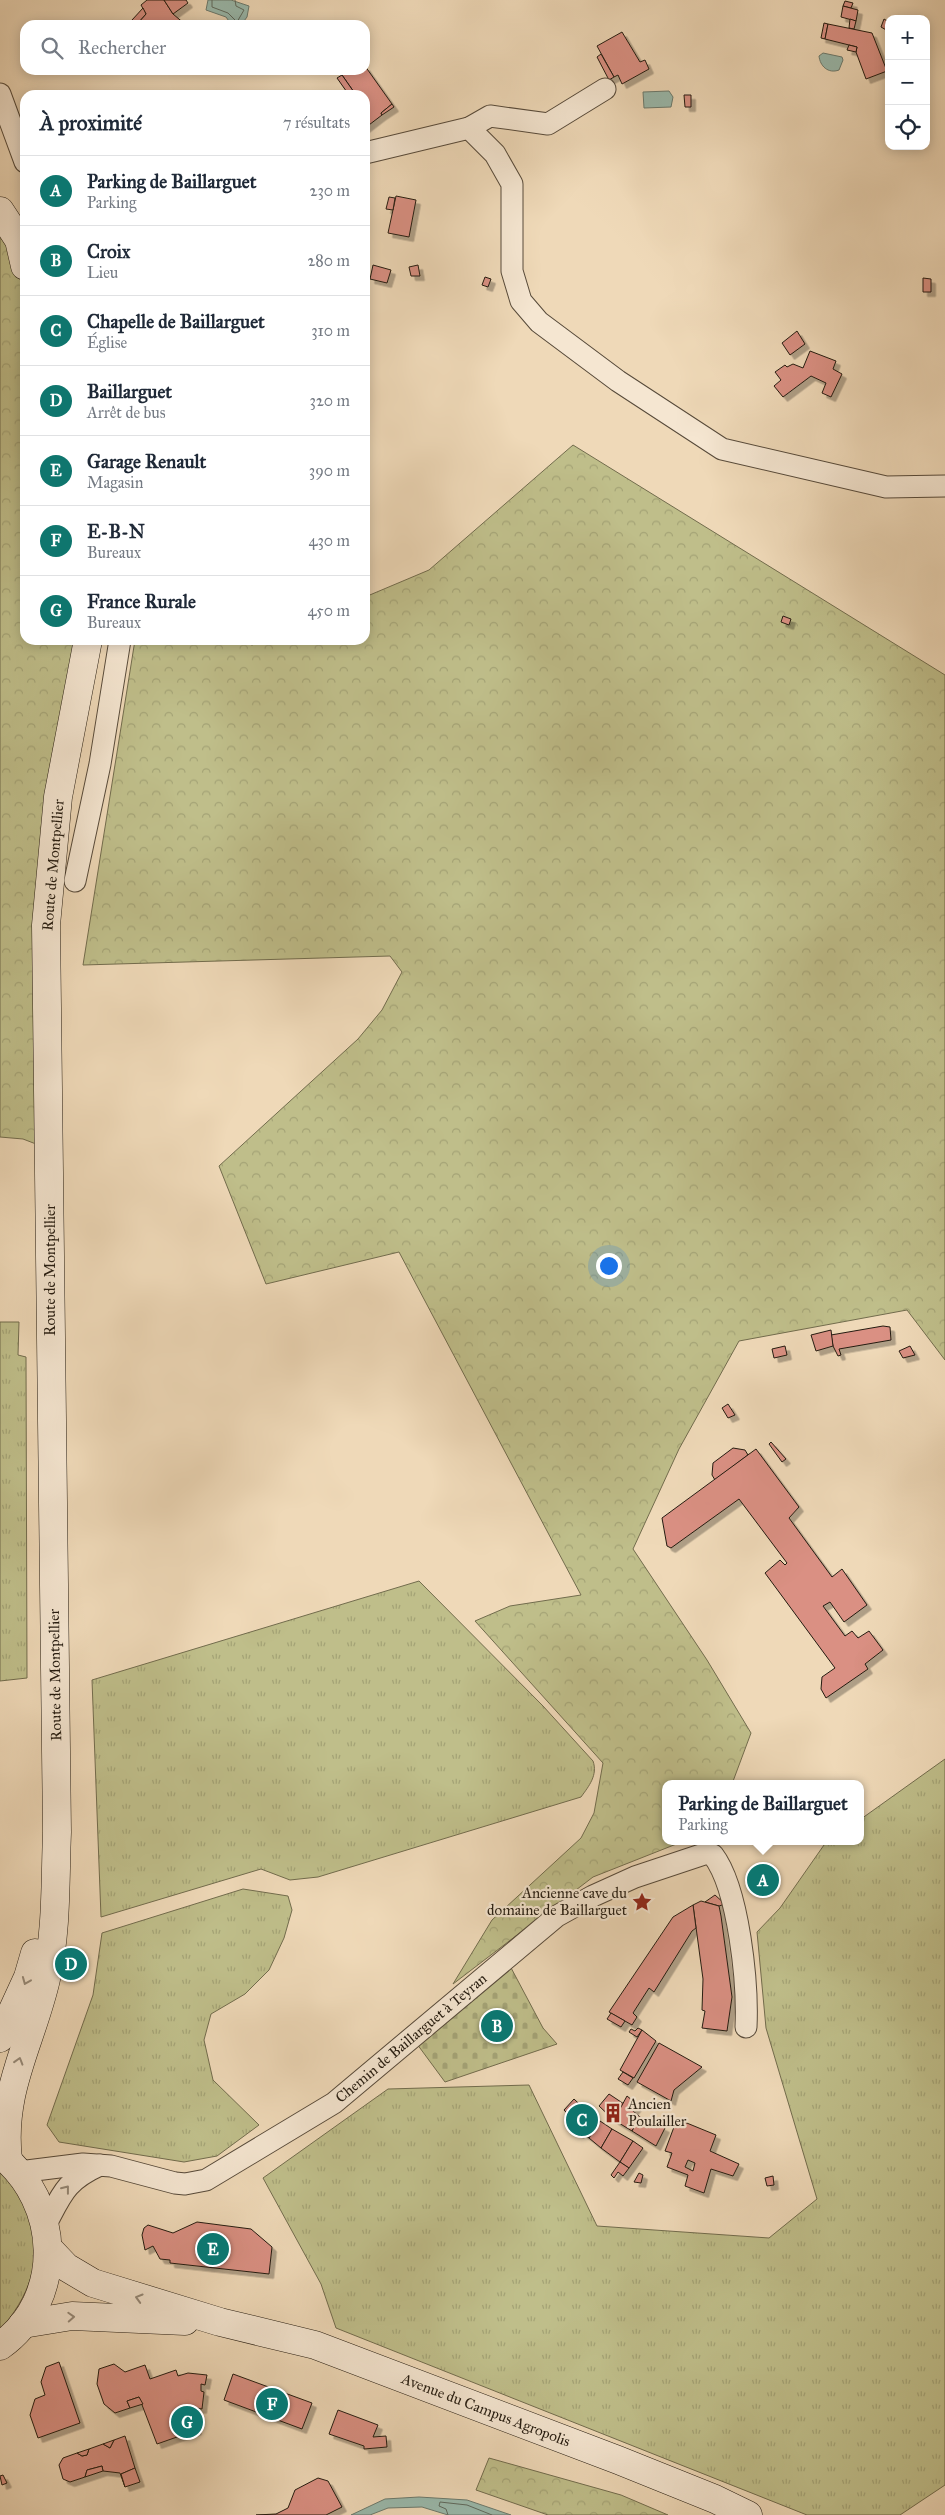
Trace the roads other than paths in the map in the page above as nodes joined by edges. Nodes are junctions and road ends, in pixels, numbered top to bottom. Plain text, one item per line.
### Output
1 (605, 89) dead end
2 (0, 94) edge
3 (469, 128) junction
4 (20, 148) edge
5 (370, 152) edge
6 (0, 211) edge
7 (20, 244) edge
8 (945, 486) edge
9 (87, 645) edge
10 (119, 645) edge
11 (75, 881) dead end
12 (54, 1902) junction
13 (746, 2027) dead end
14 (0, 2038) edge
15 (9, 2162) edge
16 (100, 2165) junction
17 (47, 2237) junction
18 (220, 2322) junction
19 (23, 2324) junction
20 (0, 2346) edge
21 (748, 2515) edge

1 - 3 street
2 - 4 street
3 - 5 street
3 - 8 street
6 - 7 main road
9 - 12 main road, Route de Montpellier
10 - 11 street
12 -> 14 main road, Route de Montpellier
15 -> 12 main road, Route de Montpellier
13 - 16 street, Chemin de Baillarguet à Teyran
15 - 16 street, Chemin de Baillarguet à Teyran
15 - 17 main road
17 -> 16 street
18 -> 17 main road, Avenue du Campus Agropolis
17 - 19 main road
19 -> 18 main road, Avenue du Campus Agropolis
18 - 21 main road, Avenue du Campus Agropolis
19 - 20 main road

